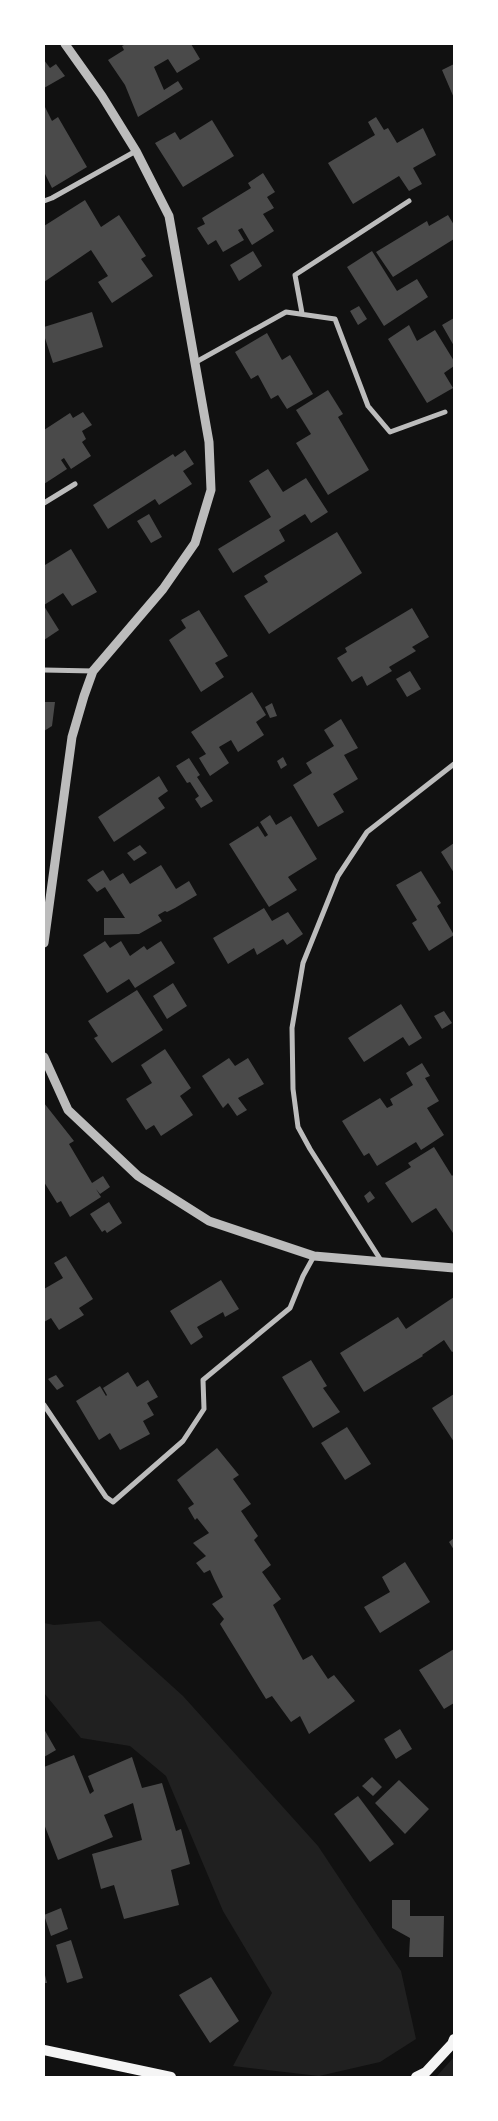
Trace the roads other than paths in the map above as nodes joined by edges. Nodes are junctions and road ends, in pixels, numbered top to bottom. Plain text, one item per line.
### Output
1 (65, 44) edge
2 (136, 151) junction
3 (44, 201) edge
4 (409, 201) dead end
5 (302, 313) junction
6 (196, 362) junction
7 (445, 412) dead end
8 (75, 484) dead end
9 (44, 503) edge
10 (44, 670) edge
11 (94, 671) junction
12 (454, 764) edge
13 (44, 943) edge
14 (44, 1057) edge
15 (314, 1256) junction
16 (382, 1262) junction
17 (454, 1268) edge
18 (44, 1405) edge
19 (454, 2039) edge
20 (44, 2050) edge
21 (171, 2077) edge
22 (416, 2077) edge

1 - 2 street
2 - 3 street
2 - 6 street
4 - 5 street
5 - 6 street
5 - 7 street
6 - 11 street
8 - 9 street
10 - 11 street
11 - 13 street
12 - 16 street
14 - 15 street
15 - 16 street
15 - 18 street
16 - 17 street
19 - 22 main road
20 - 21 main road

